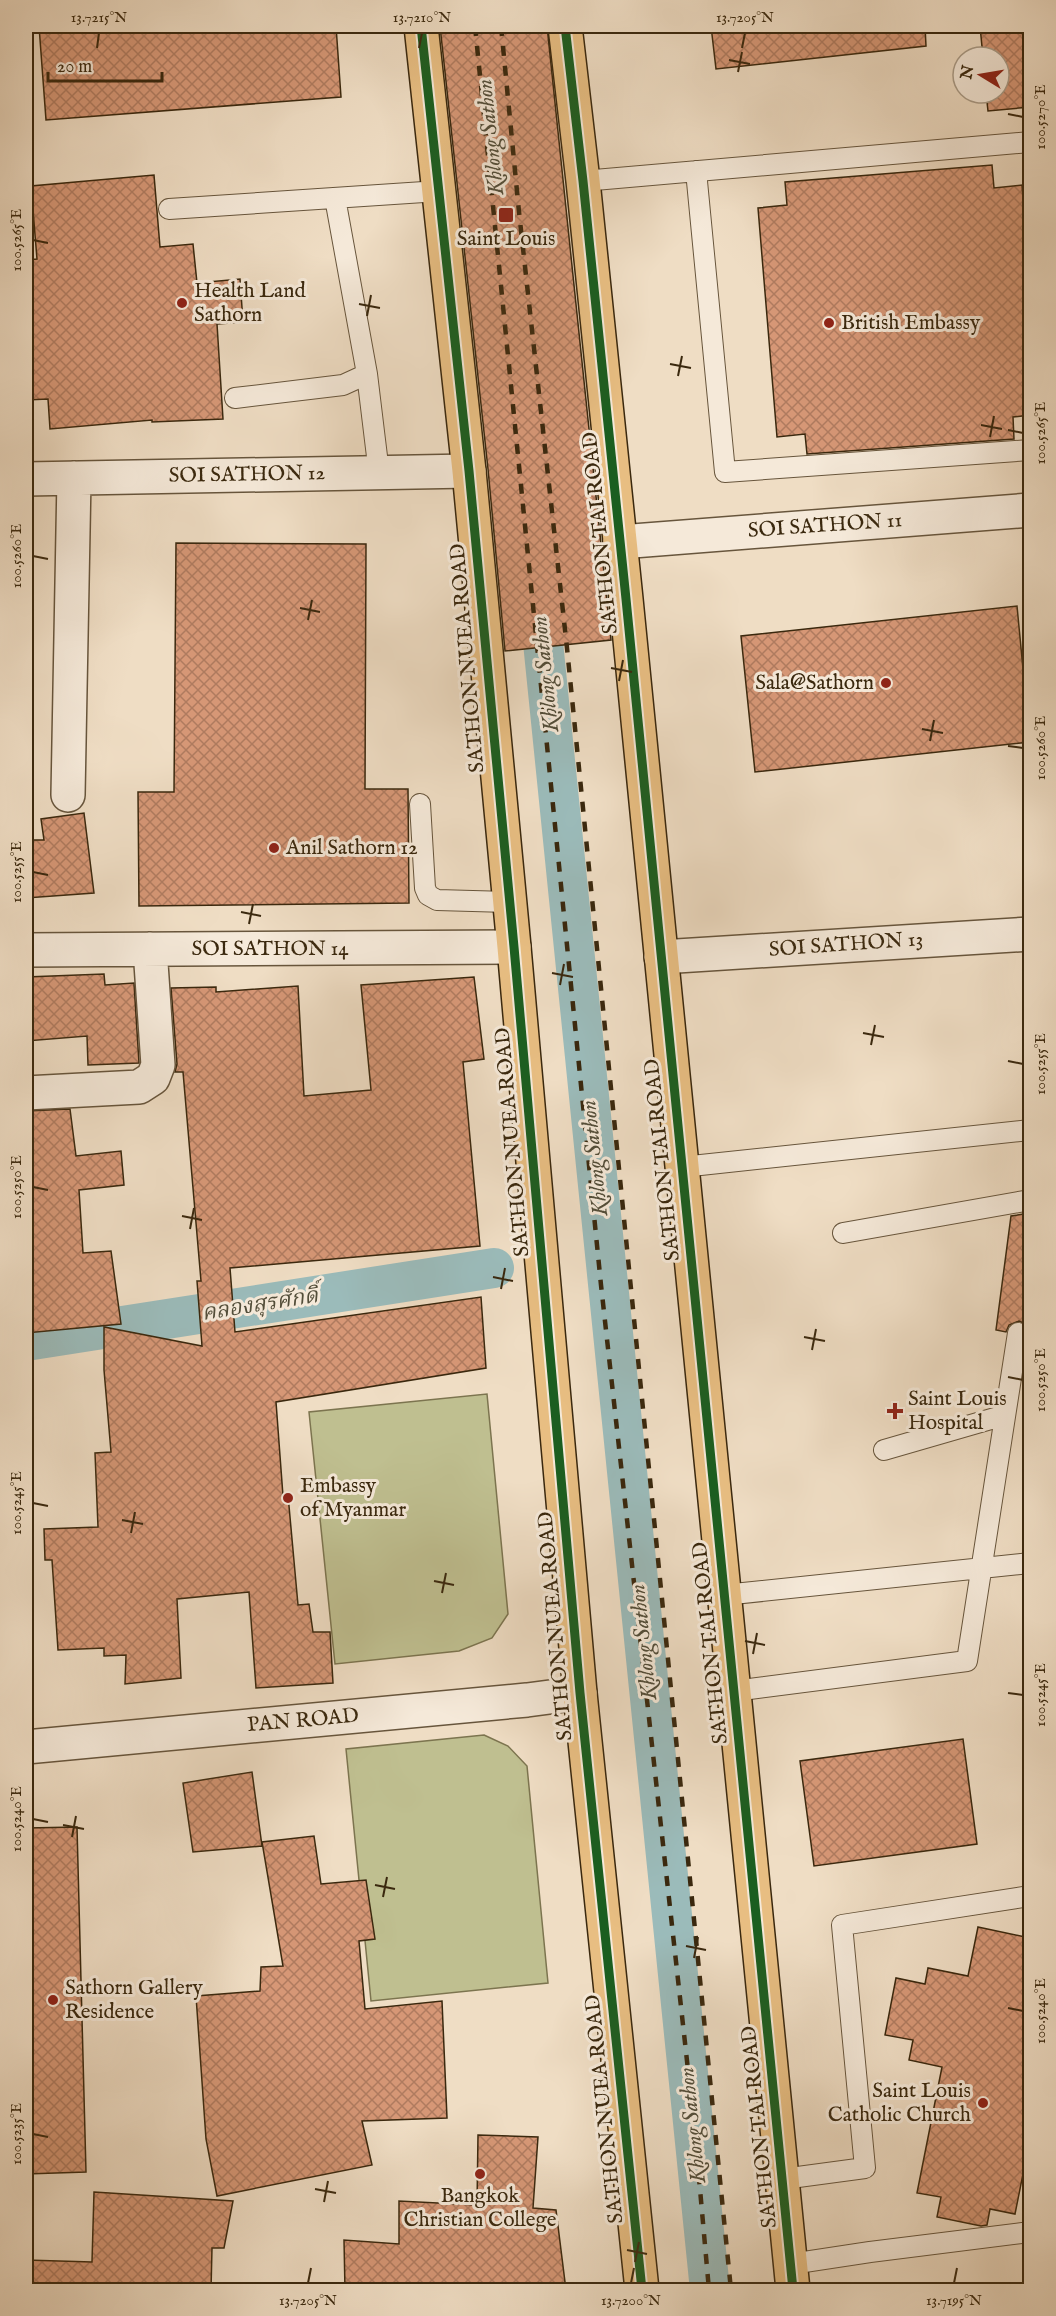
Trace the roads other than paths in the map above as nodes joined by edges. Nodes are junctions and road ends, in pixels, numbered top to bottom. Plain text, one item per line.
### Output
1 (421, 26) edge
2 (565, 26) edge
3 (1030, 142) edge
4 (696, 171) junction
5 (584, 181) junction
6 (439, 191) junction
7 (335, 198) junction
8 (169, 209) dead end
9 (367, 374) junction
10 (235, 398) dead end
11 (1030, 450) edge
12 (469, 471) junction
13 (379, 473) junction
14 (74, 478) junction
15 (26, 479) edge
16 (1030, 510) edge
17 (620, 542) junction
18 (68, 795) dead end
19 (420, 804) dead end
20 (508, 902) junction
21 (1030, 934) edge
22 (514, 947) junction
23 (150, 949) junction
24 (26, 950) edge
25 (661, 957) junction
26 (26, 1094) edge
27 (1030, 1130) edge
28 (682, 1167) junction
29 (1030, 1200) edge
30 (843, 1233) dead end
31 (1018, 1333) dead end
32 (1005, 1415) junction
33 (884, 1450) dead end
34 (1030, 1563) edge
35 (981, 1567) junction
36 (724, 1595) junction
37 (734, 1691) junction
38 (580, 1693) junction
39 (26, 1747) edge
40 (1030, 1896) edge
41 (783, 2179) junction
42 (1030, 2232) edge
43 (792, 2277) edge
44 (642, 2290) edge

1 - 6 main road, SATHON NUEA ROAD
2 - 5 main road, SATHON TAI ROAD
3 - 4 lane
4 - 5 lane
4 - 11 lane
5 - 17 main road, SATHON TAI ROAD
6 - 7 lane
6 - 12 main road, SATHON NUEA ROAD
7 - 8 lane
7 - 9 lane
9 - 10 lane
9 - 13 lane
12 - 13 street, SOI SATHON 12
12 - 20 main road, SATHON NUEA ROAD
13 - 14 street, SOI SATHON 12
14 - 15 street, SOI SATHON 12
14 - 18 street
16 - 17 street, SOI SATHON 11
17 - 25 main road, SATHON TAI ROAD
19 - 20 lane
20 - 22 main road, SATHON NUEA ROAD
21 - 25 street, SOI SATHON 13
22 - 23 street, SOI SATHON 14
22 - 38 main road, SATHON NUEA ROAD
23 - 24 street, SOI SATHON 14
23 - 26 street
25 - 28 main road, SATHON TAI ROAD
27 - 28 lane
28 - 36 main road, SATHON TAI ROAD
29 - 30 lane
31 - 32 lane
32 - 33 lane
32 - 35 lane
34 - 35 lane
35 - 36 lane
35 - 37 lane
36 - 37 main road, SATHON TAI ROAD
37 - 41 main road, SATHON TAI ROAD
38 - 39 street, PAN ROAD
38 - 44 main road, SATHON NUEA ROAD
40 - 41 lane
41 - 43 main road, SATHON TAI ROAD
42 - 43 lane

